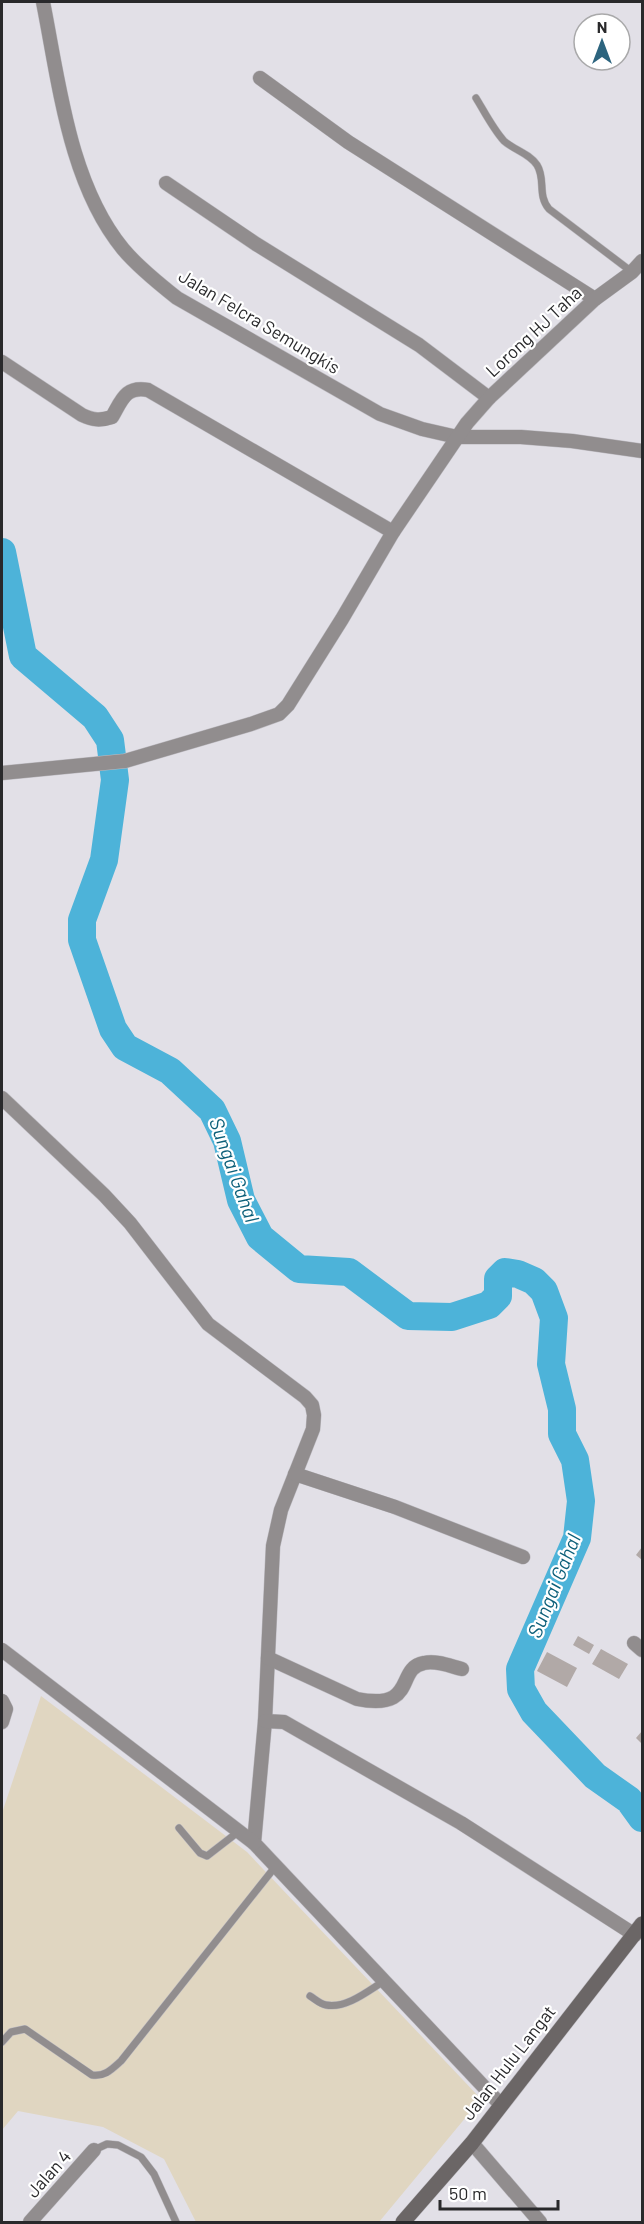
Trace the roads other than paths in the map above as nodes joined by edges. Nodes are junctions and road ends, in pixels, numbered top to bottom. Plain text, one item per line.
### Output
1 (43, 2) edge
2 (260, 78) dead end
3 (476, 98) dead end
4 (166, 183) dead end
5 (642, 261) edge
6 (632, 272) junction
7 (595, 299) junction
8 (2, 362) edge
9 (489, 398) junction
10 (457, 437) junction
11 (642, 451) edge
12 (393, 532) junction
13 (2, 773) edge
14 (2, 1098) edge
15 (295, 1474) junction
16 (523, 1557) dead end
17 (2, 1650) edge
18 (268, 1658) junction
19 (462, 1669) dead end
20 (2, 1701) edge
21 (265, 1721) junction
22 (2, 1722) edge
23 (179, 1828) dead end
24 (238, 1832) junction
25 (254, 1843) junction
26 (275, 1867) junction
27 (639, 1929) edge
28 (384, 1981) junction
29 (310, 1996) dead end
30 (2, 2042) edge
31 (501, 2105) junction
32 (472, 2143) junction
33 (94, 2150) joint
34 (30, 2223) edge
35 (176, 2223) edge
36 (403, 2223) edge
37 (540, 2223) edge

1 - 10 street, Jalan Felcra Semungkis
2 - 7 street
3 - 6 lane
4 - 9 street
5 - 6 street, Lorong HJ Taha
6 - 7 street, Lorong HJ Taha
7 - 9 street, Lorong HJ Taha
8 - 12 street
9 - 10 street, Lorong HJ Taha
10 - 11 street, Jalan Felcra Semungkis
10 - 12 street, Lorong HJ Taha
12 - 13 street, Lorong HJ Taha
14 - 15 street
15 - 16 street
15 - 18 street
17 - 24 street
18 - 19 street
18 - 21 street
20 - 22 street
21 - 25 street
21 - 27 street
23 - 24 lane
24 - 25 street
25 - 26 street
26 - 28 street
26 - 30 lane
27 - 31 street, Jalan Hulu Langat
28 - 29 lane
28 - 31 street
31 - 32 street, Jalan Hulu Langat
32 - 36 street, Jalan Hulu Langat
32 - 37 street
33 - 34 street, Jalan 4
33 - 35 lane

